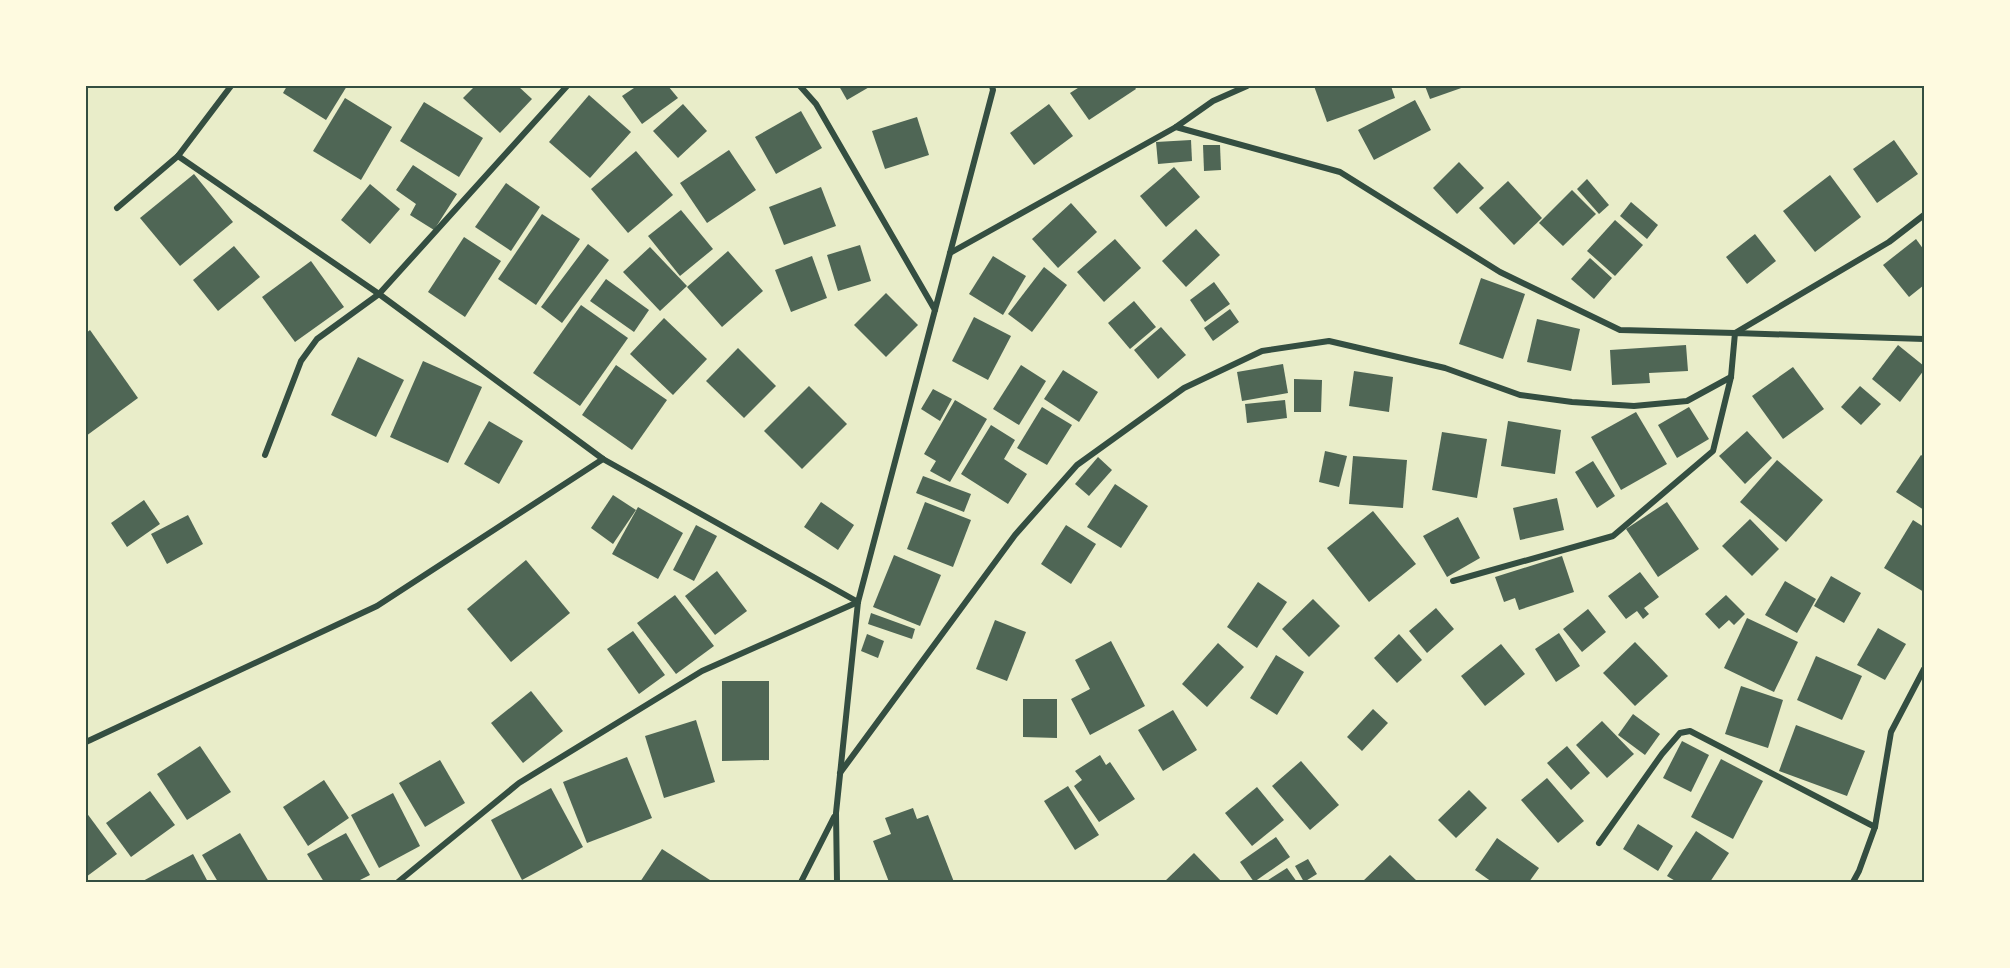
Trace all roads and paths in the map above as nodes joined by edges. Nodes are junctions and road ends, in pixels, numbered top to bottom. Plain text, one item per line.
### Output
1 (231, 86) edge
2 (567, 86) edge
3 (800, 86) edge
4 (992, 86) edge
5 (1246, 86) edge
6 (1176, 127) junction
7 (178, 156) junction
8 (117, 208) dead end
9 (1924, 216) edge
10 (950, 253) junction
11 (379, 294) junction
12 (935, 310) junction
13 (1735, 333) junction
14 (1924, 339) edge
15 (1731, 377) junction
16 (265, 455) dead end
17 (603, 459) junction
18 (1452, 581) dead end
19 (858, 602) junction
20 (1924, 669) edge
21 (86, 742) edge
22 (840, 773) junction
23 (836, 813) junction
24 (1875, 827) junction
25 (1599, 843) dead end
26 (398, 882) edge
27 (801, 882) edge
28 (837, 882) edge
29 (1853, 882) edge

1 - 7 street
2 - 11 street
3 - 12 street
4 - 10 street
5 - 6 street
6 - 10 street
6 - 13 street
7 - 8 street
7 - 11 street
9 - 13 street
10 - 12 street
11 - 16 street
11 - 17 street
12 - 19 street
13 - 14 street
13 - 15 street
15 - 18 street
15 - 22 street
17 - 19 street
17 - 21 street
19 - 22 street
19 - 26 street
20 - 24 street
22 - 23 street
23 - 27 street
23 - 28 street
24 - 25 street
24 - 29 street

